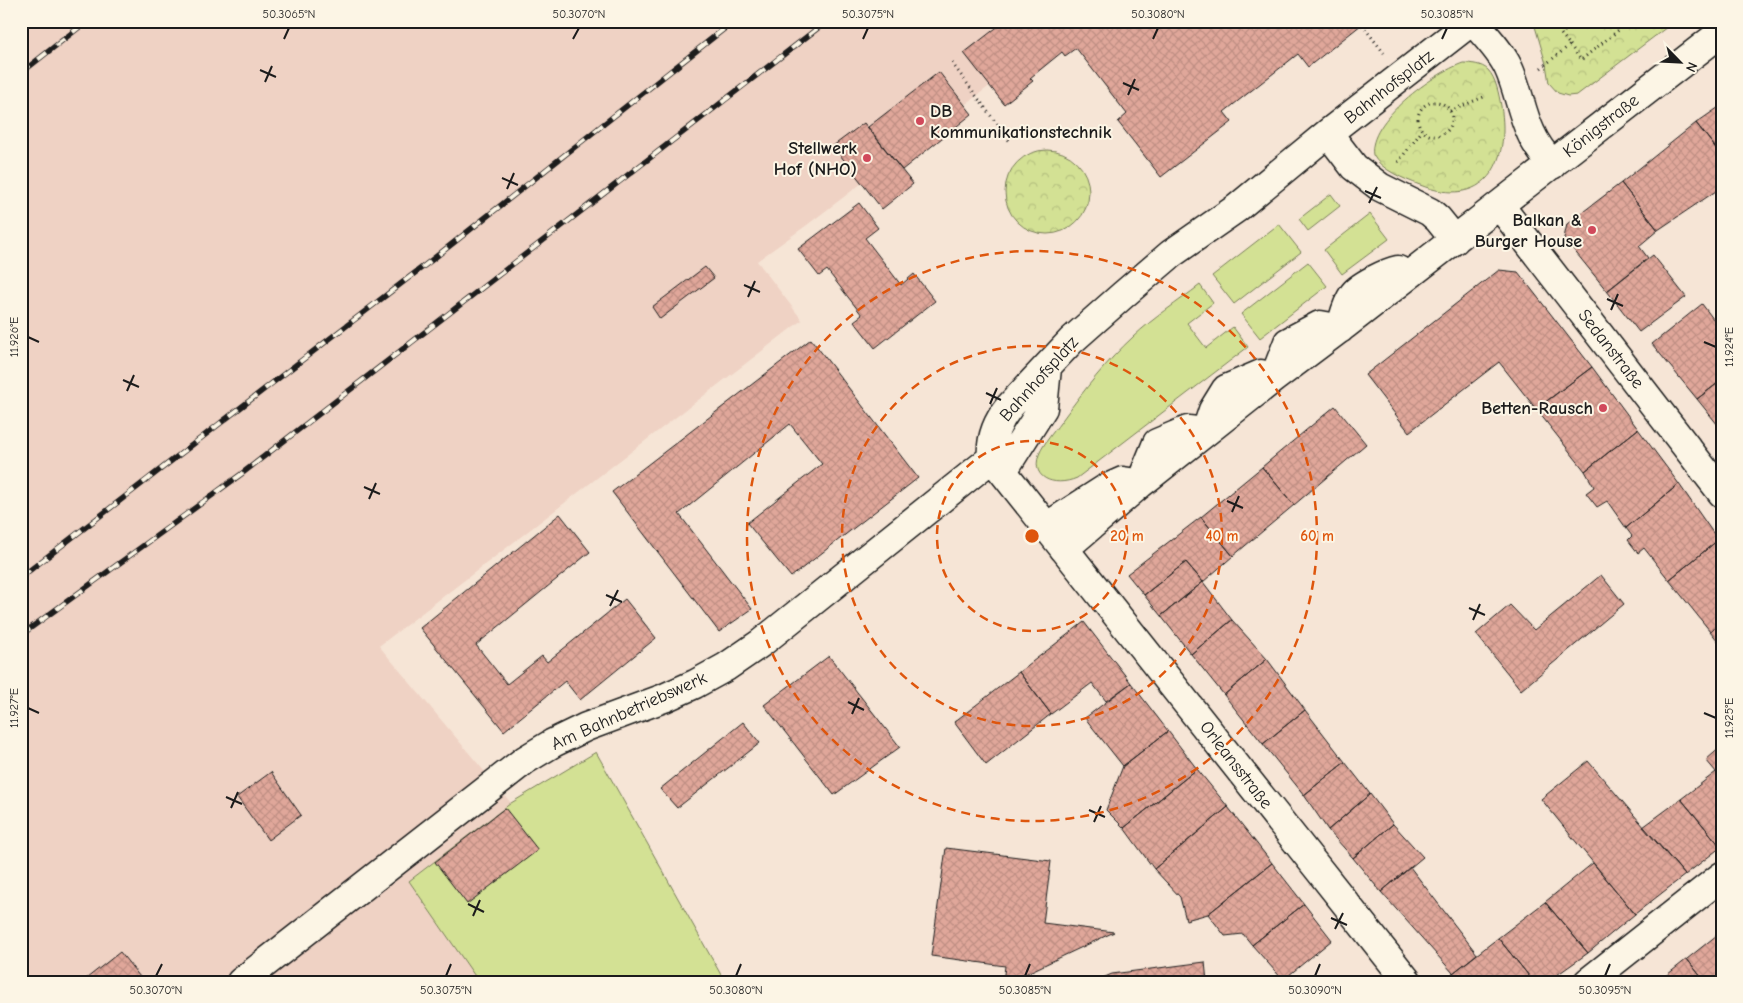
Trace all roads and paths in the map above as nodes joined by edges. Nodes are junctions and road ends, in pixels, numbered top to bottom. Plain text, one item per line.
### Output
1 (1359, 21) edge
2 (1473, 21) edge
3 (1577, 21) edge
4 (1630, 21) edge
5 (1364, 27) dead end
6 (1722, 32) edge
7 (1570, 45) junction
8 (952, 62) dead end
9 (1537, 71) dead end
10 (1426, 134) joint
11 (1320, 140) junction
12 (1011, 143) dead end
13 (1552, 165) junction
14 (1500, 206) junction
15 (1455, 240) junction
16 (1047, 368) joint
17 (997, 464) junction
18 (1140, 484) junction
19 (1722, 493) edge
20 (1046, 527) junction
21 (1064, 549) junction
22 (1722, 876) edge
23 (241, 982) edge
24 (1408, 982) edge
25 (1588, 982) edge

1 - 5 path
2 - 11 street, Bahnhofsplatz
2 - 13 street, Bahnhofsplatz
3 - 7 path
4 - 7 path
6 - 13 street, Königstraße
7 - 9 path
8 - 12 path
10 - 10 path
11 - 15 street, Bahnhofsplatz
11 - 16 street, Bahnhofsplatz
13 - 14 street
14 - 15 street
14 - 19 street, Sedanstraße
15 - 18 street
16 - 17 street, Am Bahnbetriebswerk
17 - 20 street
17 - 23 street, Am Bahnbetriebswerk
18 - 20 street
18 - 21 street
20 - 21 street
21 - 24 street, Orleansstraße
22 - 25 street

